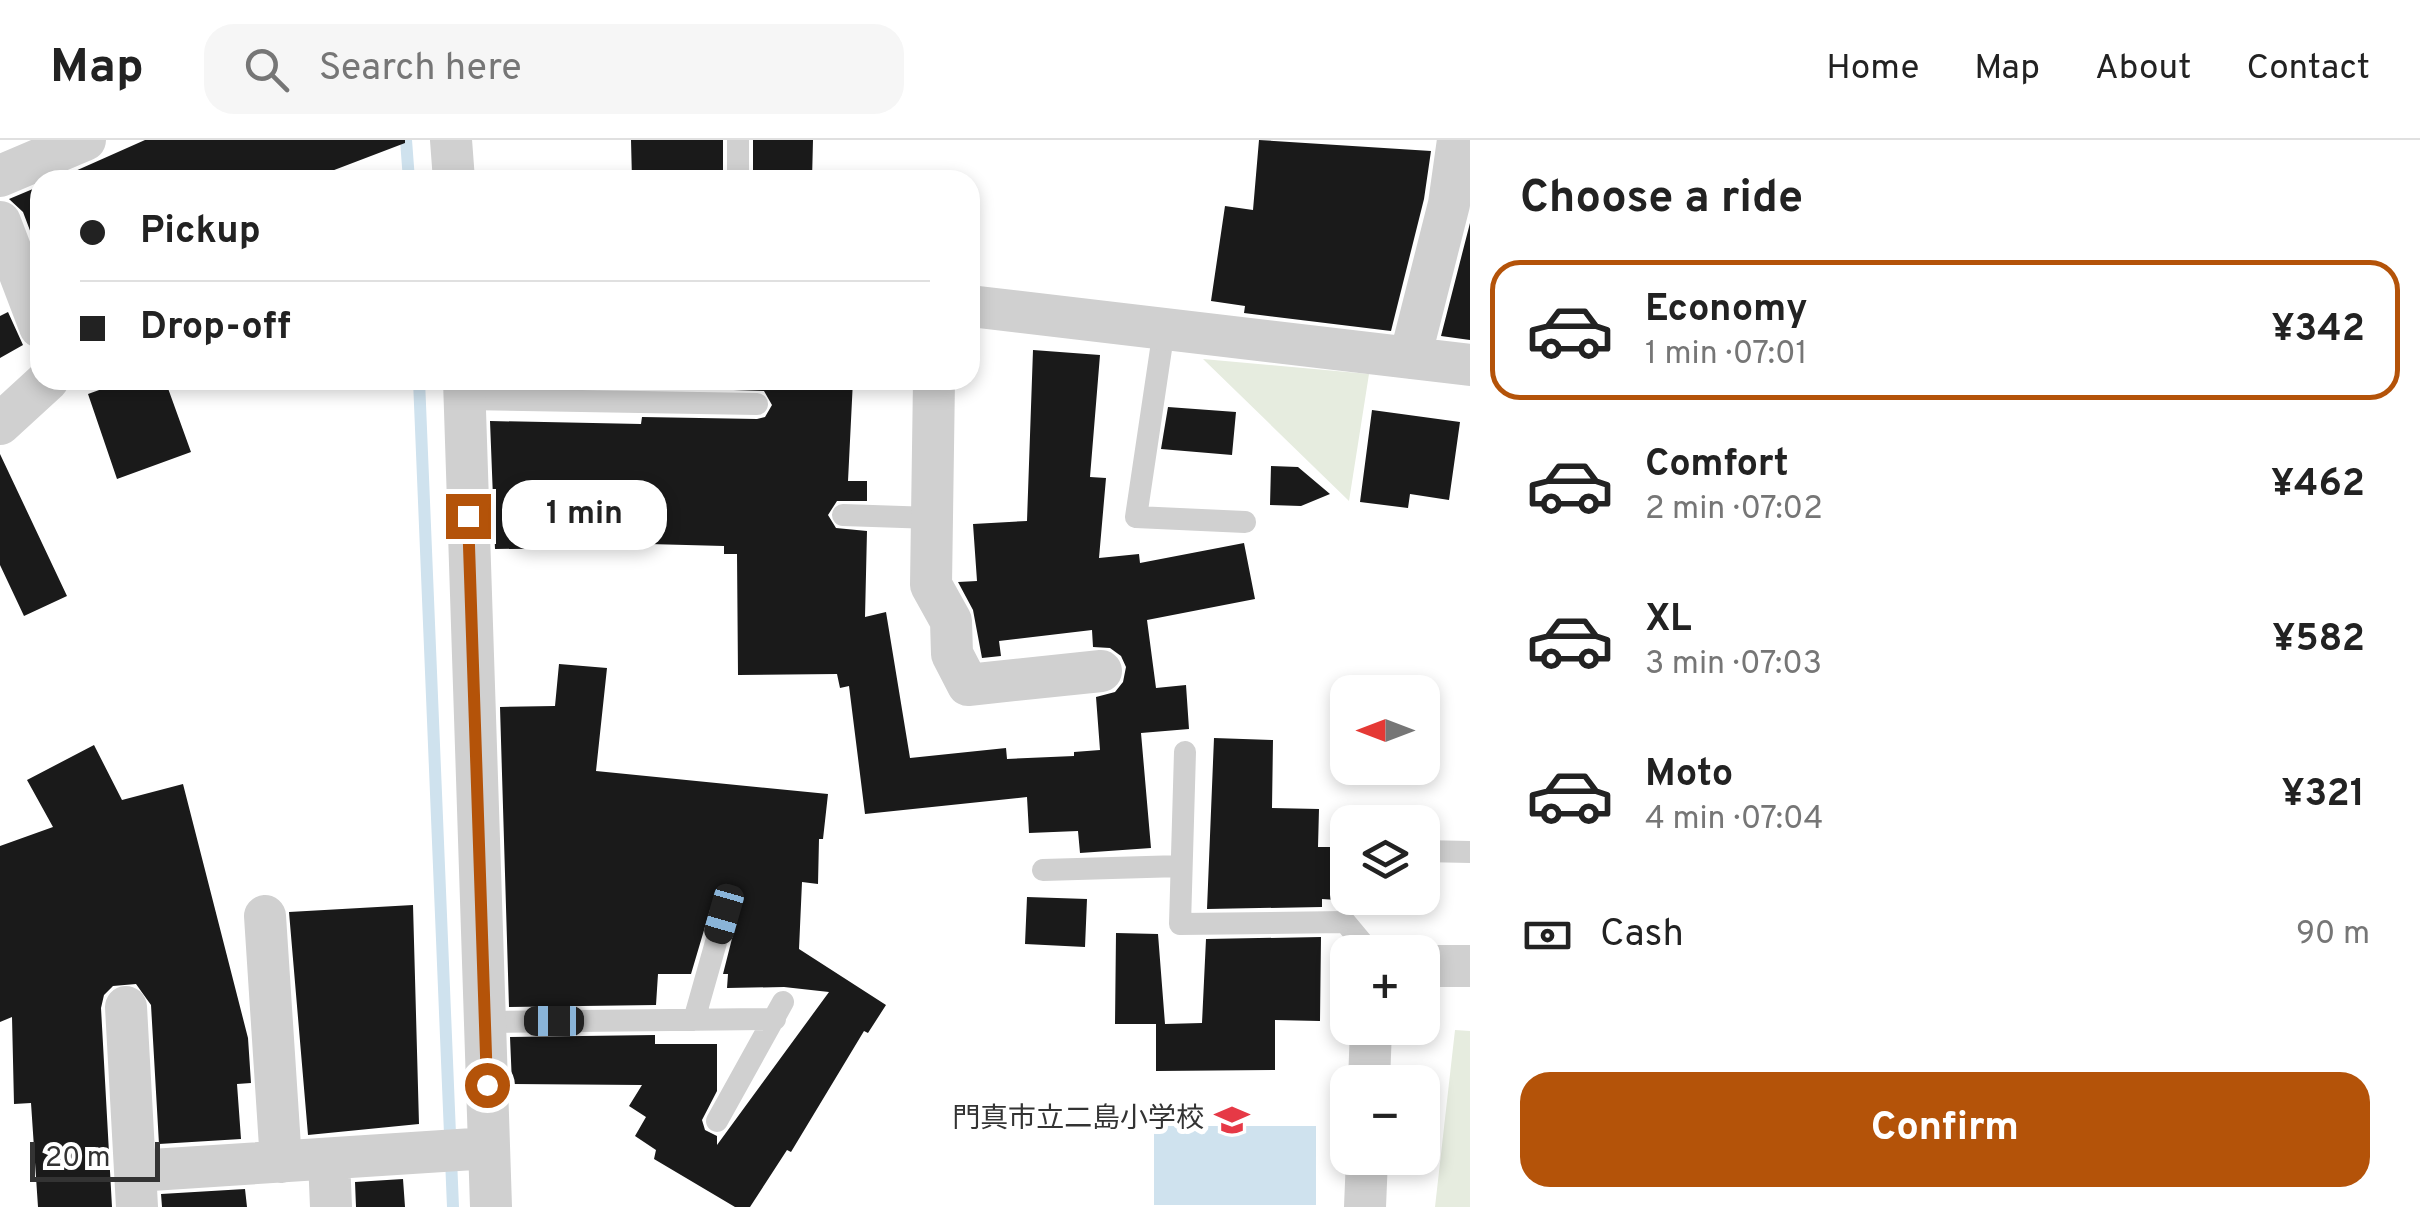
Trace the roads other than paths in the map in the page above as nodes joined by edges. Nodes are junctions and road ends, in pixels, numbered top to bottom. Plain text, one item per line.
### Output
1 (85, 140) edge
2 (451, 140) edge
3 (738, 140) edge
4 (1458, 140) edge
5 (453, 170) edge
6 (738, 170) edge
7 (0, 176) edge
8 (0, 222) edge
9 (30, 301) edge
10 (980, 307) edge
11 (1164, 329) junction
12 (1410, 358) junction
13 (1470, 365) edge
14 (37, 390) edge
15 (465, 390) edge
16 (934, 390) edge
17 (756, 404) dead end
18 (0, 424) edge
19 (843, 515) dead end
20 (932, 518) junction
21 (1245, 522) dead end
22 (1101, 671) dead end
23 (1184, 752) dead end
24 (1440, 851) edge
25 (1470, 852) edge
26 (1181, 866) junction
27 (1043, 870) dead end
28 (724, 914) dead end
29 (265, 916) dead end
30 (1356, 935) edge
31 (1440, 966) edge
32 (1470, 966) edge
33 (126, 1007) dead end
34 (694, 1020) junction
35 (484, 1022) junction
36 (717, 1122) dead end
37 (479, 1149) junction
38 (329, 1158) junction
39 (281, 1162) junction
40 (1367, 1175) edge
41 (136, 1189) edge
42 (332, 1207) edge
43 (490, 1207) edge
44 (1366, 1207) edge

1 - 7 street
2 - 5 street
3 - 6 lane
4 - 12 street
8 - 9 street
10 - 11 street
11 - 12 street
11 - 21 lane
12 - 13 street
14 - 18 street
15 - 17 lane
15 - 35 street
16 - 20 street
19 - 20 lane
20 - 22 street
23 - 26 lane
24 - 25 lane
26 - 27 lane
26 - 30 lane
28 - 34 lane
29 - 39 street
31 - 32 street
33 - 41 street
34 - 35 lane
34 - 36 lane
35 - 37 street
37 - 38 street
37 - 43 street
38 - 39 street
38 - 42 street
39 - 41 street
40 - 44 street

